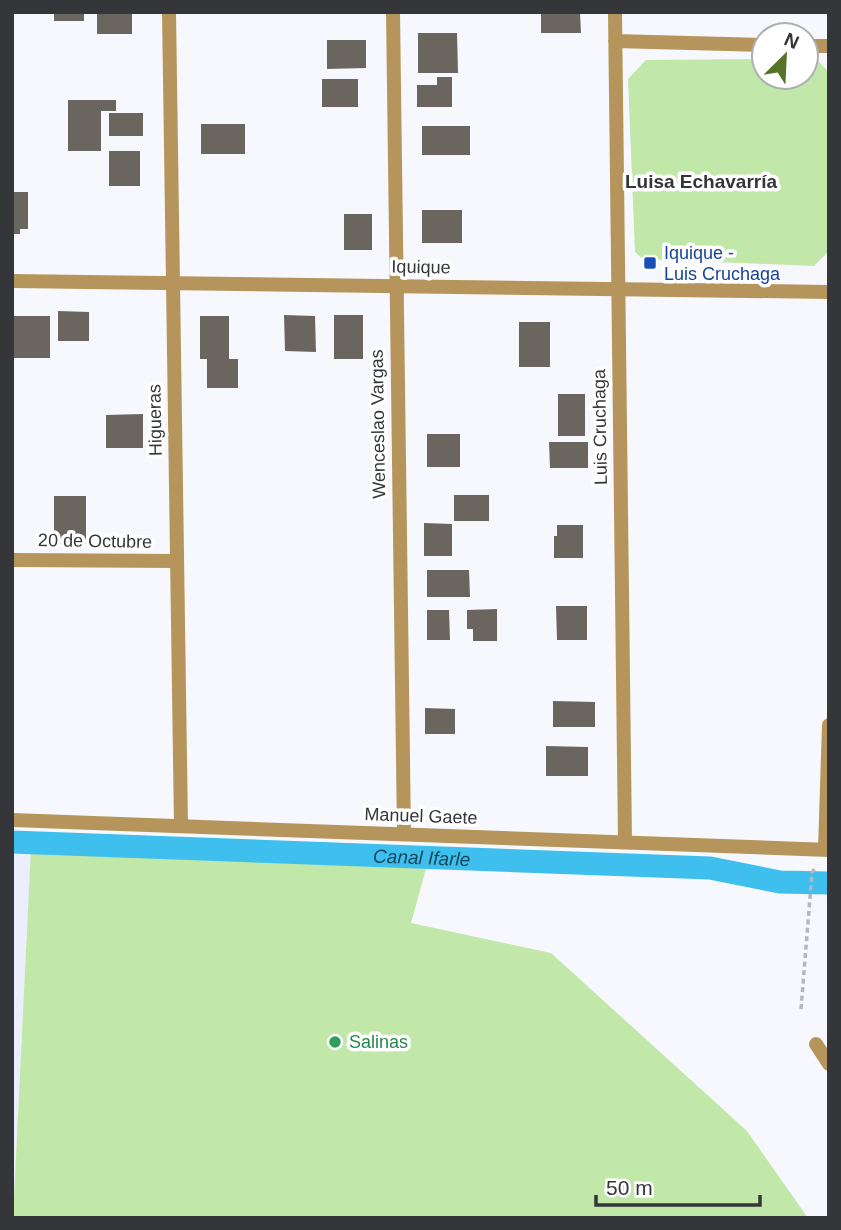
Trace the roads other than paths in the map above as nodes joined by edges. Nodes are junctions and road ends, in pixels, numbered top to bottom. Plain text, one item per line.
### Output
1 (169, 12) edge
2 (393, 12) edge
3 (615, 12) edge
4 (615, 41) junction
5 (750, 45) edge
6 (12, 281) edge
7 (172, 283) junction
8 (395, 286) junction
9 (617, 289) junction
10 (829, 292) edge
11 (12, 559) edge
12 (177, 561) junction
13 (829, 725) edge
14 (829, 734) edge
15 (12, 820) edge
16 (181, 827) junction
17 (404, 834) junction
18 (625, 842) junction
19 (827, 850) edge
20 (816, 1045) dead end
21 (829, 1064) edge

1 - 7 street, Higueras
2 - 8 street, Wenceslao Vargas
3 - 4 street, Luis Cruchaga
4 - 5 street
4 - 9 street, Luis Cruchaga
6 - 7 street, Iquique
7 - 8 street, Iquique
7 - 12 street, Higueras
8 - 9 street, Iquique
8 - 17 street, Wenceslao Vargas
9 - 10 street, Iquique
9 - 18 street, Luis Cruchaga
11 - 12 street, 20 de Octubre
12 - 16 street, Higueras
13 - 14 street
14 - 19 street
15 - 16 street, Manuel Gaete
16 - 17 street, Manuel Gaete
17 - 18 street, Manuel Gaete
18 - 19 street, Manuel Gaete
20 - 21 street

